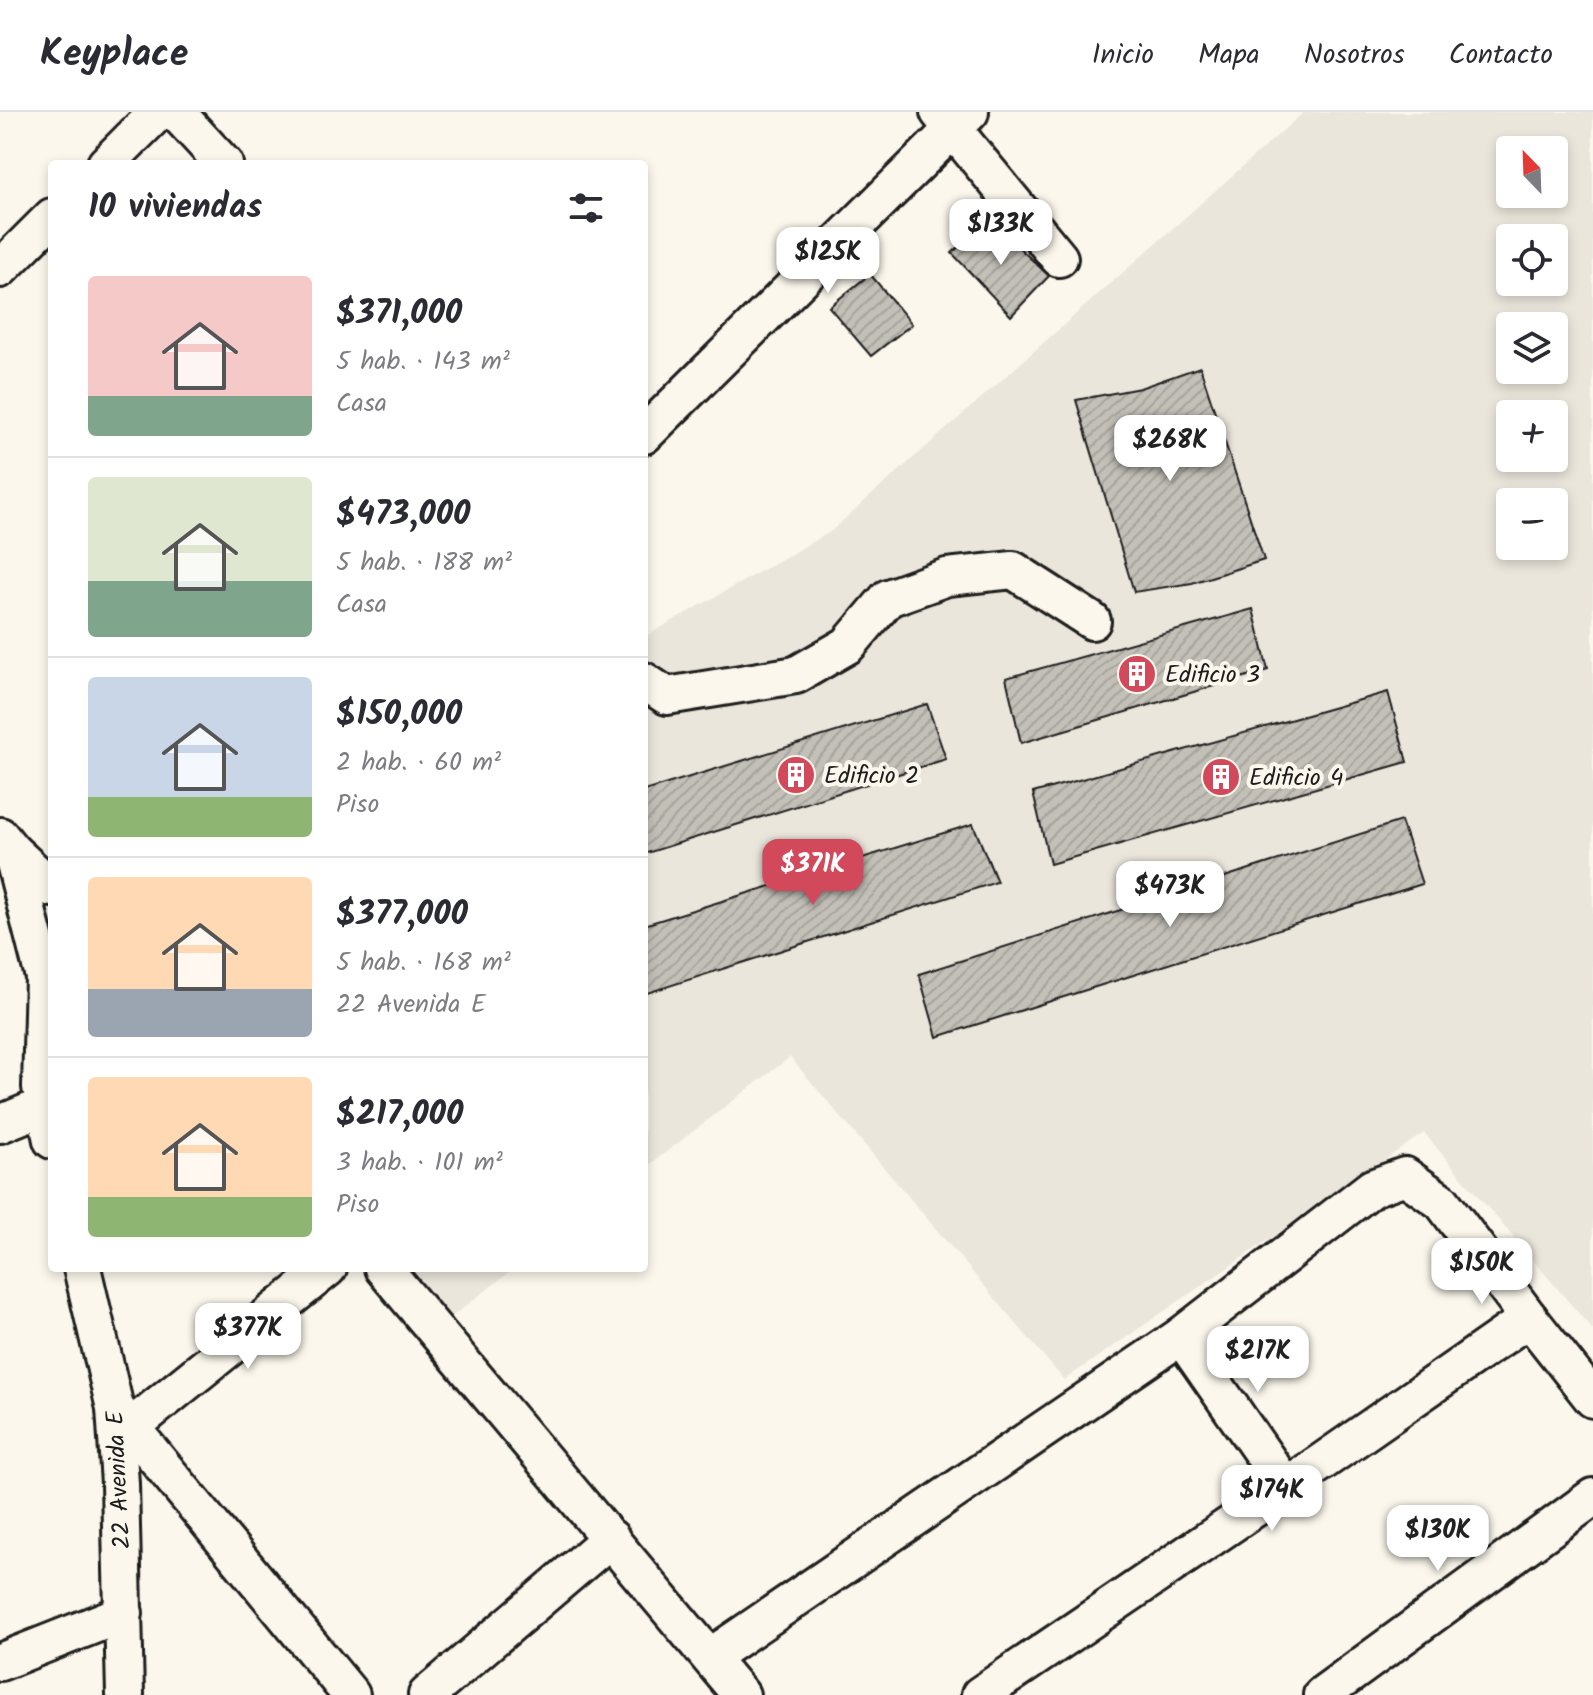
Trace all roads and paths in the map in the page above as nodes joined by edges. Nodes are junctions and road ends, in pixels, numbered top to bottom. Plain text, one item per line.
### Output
1 (158, 112) edge
2 (176, 112) edge
3 (954, 117) edge
4 (110, 160) edge
5 (220, 160) edge
6 (48, 221) edge
7 (1059, 258) dead end
8 (0, 269) edge
9 (648, 431) edge
10 (1092, 621) dead end
11 (648, 684) edge
12 (6, 844) edge
13 (48, 884) edge
14 (48, 1123) edge
15 (0, 1124) edge
16 (83, 1272) edge
17 (322, 1272) edge
18 (386, 1272) edge
19 (1529, 1318) junction
20 (1181, 1336) junction
21 (1593, 1399) edge
22 (123, 1417) junction
23 (1286, 1487) junction
24 (1593, 1497) edge
25 (611, 1538) junction
26 (124, 1613) junction
27 (710, 1657) junction
28 (0, 1662) edge
29 (125, 1695) edge
30 (351, 1695) edge
31 (427, 1695) edge
32 (741, 1695) edge
33 (980, 1695) edge
34 (1322, 1695) edge

1 - 4 street
2 - 5 street
3 - 7 street
3 - 9 street
6 - 8 street
10 - 11 street
12 - 13 street
12 - 14 street
14 - 15 street
16 - 22 street, 22 Avenida E
17 - 22 street
18 - 25 street
19 - 20 street
19 - 21 street
19 - 23 street
20 - 23 street
20 - 27 street
22 - 26 street, 22 Avenida E
22 - 30 street
23 - 33 street
24 - 34 street
25 - 27 street
25 - 31 street
26 - 28 street
26 - 29 street, 22 Avenida E
27 - 32 street

